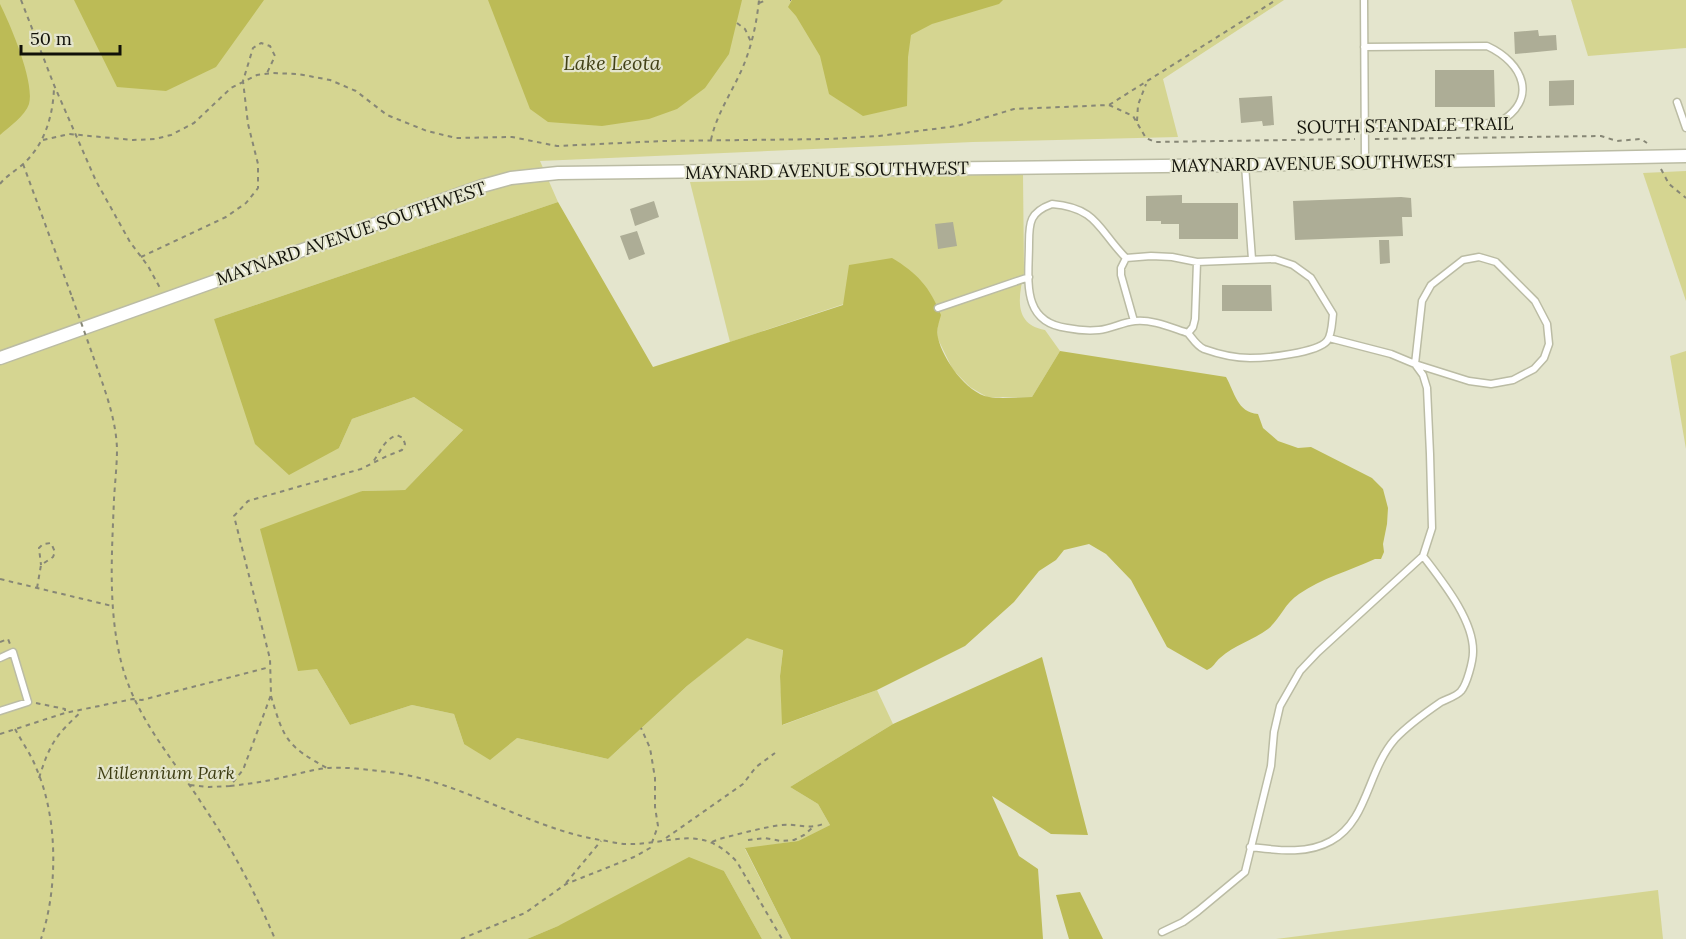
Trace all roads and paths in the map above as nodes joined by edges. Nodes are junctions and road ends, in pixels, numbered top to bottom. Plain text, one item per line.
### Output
1 (21, 0) edge
2 (767, 0) edge
3 (1276, 0) edge
4 (1364, 0) edge
5 (759, 2) edge
6 (737, 23) dead end
7 (751, 42) junction
8 (1364, 47) junction
9 (267, 73) junction
10 (243, 81) junction
11 (1146, 84) junction
12 (54, 85) junction
13 (1677, 102) dead end
14 (1109, 105) junction
15 (1137, 123) junction
16 (1365, 124) junction
17 (1686, 128) edge
18 (75, 134) junction
19 (1365, 139) junction
20 (43, 140) junction
21 (711, 140) junction
22 (1655, 156) junction
23 (1686, 156) edge
24 (1365, 162) junction
25 (23, 164) junction
26 (1245, 165) junction
27 (0, 177) edge
28 (4, 179) junction
29 (0, 184) edge
30 (1686, 198) edge
31 (141, 257) junction
32 (1126, 258) junction
33 (1252, 259) junction
34 (1197, 262) junction
35 (1029, 278) junction
36 (164, 299) junction
37 (939, 308) dead end
38 (1134, 321) junction
39 (1188, 333) junction
40 (1329, 338) junction
41 (0, 358) edge
42 (1415, 364) junction
43 (372, 463) junction
44 (1423, 556) junction
45 (41, 565) junction
46 (0, 579) edge
47 (37, 588) junction
48 (112, 606) junction
49 (0, 658) edge
50 (270, 667) dead end
51 (271, 695) junction
52 (133, 699) junction
53 (28, 702) junction
54 (82, 710) junction
55 (0, 711) edge
56 (65, 713) junction
57 (15, 728) junction
58 (641, 728) dead end
59 (0, 734) edge
60 (775, 753) dead end
61 (327, 768) junction
62 (39, 778) junction
63 (190, 785) junction
64 (230, 786) junction
65 (823, 824) dead end
66 (812, 828) junction
67 (664, 839) junction
68 (602, 840) junction
69 (748, 840) dead end
70 (653, 841) junction
71 (712, 842) junction
72 (1250, 848) junction
73 (565, 885) junction
74 (1162, 932) dead end
75 (41, 939) edge
76 (275, 939) edge
77 (461, 939) edge
78 (782, 939) edge

1 - 12 path
2 - 5 path
3 - 11 path
4 - 8 lane
5 - 7 path
6 - 7 path
7 - 21 path
8 - 16 lane
8 - 16 lane
9 - 10 path
9 - 10 path
9 - 21 path
10 - 18 path
10 - 31 path
11 - 14 path
11 - 15 path
12 - 18 path
12 - 20 path
13 - 17 lane
14 - 15 path, SOUTH STANDALE TRAIL
14 - 21 path
15 - 19 path, SOUTH STANDALE TRAIL
16 - 19 lane
18 - 20 path
18 - 31 path
19 - 22 path, SOUTH STANDALE TRAIL
19 - 24 lane
20 - 25 path
22 - 23 street, MAYNARD AVENUE SOUTHWEST
22 - 24 street, MAYNARD AVENUE SOUTHWEST
22 - 30 path, SOUTH STANDALE TRAIL
24 - 26 street, MAYNARD AVENUE SOUTHWEST
25 - 28 path
25 - 48 path, bridge
26 - 33 lane
26 - 36 street, MAYNARD AVENUE SOUTHWEST
27 - 28 path
28 - 29 path
31 - 36 path
32 - 34 lane
32 - 35 lane
32 - 38 lane
33 - 34 lane
33 - 40 lane
34 - 39 lane
35 - 37 lane
35 - 38 lane
36 - 41 street, MAYNARD AVENUE SOUTHWEST
38 - 39 lane
39 - 40 lane
40 - 42 lane
42 - 42 lane
42 - 44 lane
43 - 43 path
43 - 51 path
44 - 72 lane
44 - 72 lane
45 - 45 path
45 - 47 path
46 - 47 path
47 - 48 path
48 - 52 path
49 - 53 lane
50 - 52 path
51 - 61 path
51 - 64 path
52 - 54 path
52 - 63 path
53 - 55 lane
53 - 56 path
54 - 56 path
54 - 62 path
56 - 57 path
57 - 59 path
57 - 62 path
58 - 70 path
60 - 67 path
61 - 64 path
61 - 68 path
62 - 75 path
63 - 64 path
63 - 76 path
65 - 66 path
66 - 69 path
66 - 71 path
67 - 70 path
67 - 71 path
68 - 70 path
68 - 73 path
70 - 73 path
71 - 78 path
72 - 74 lane
73 - 77 path

